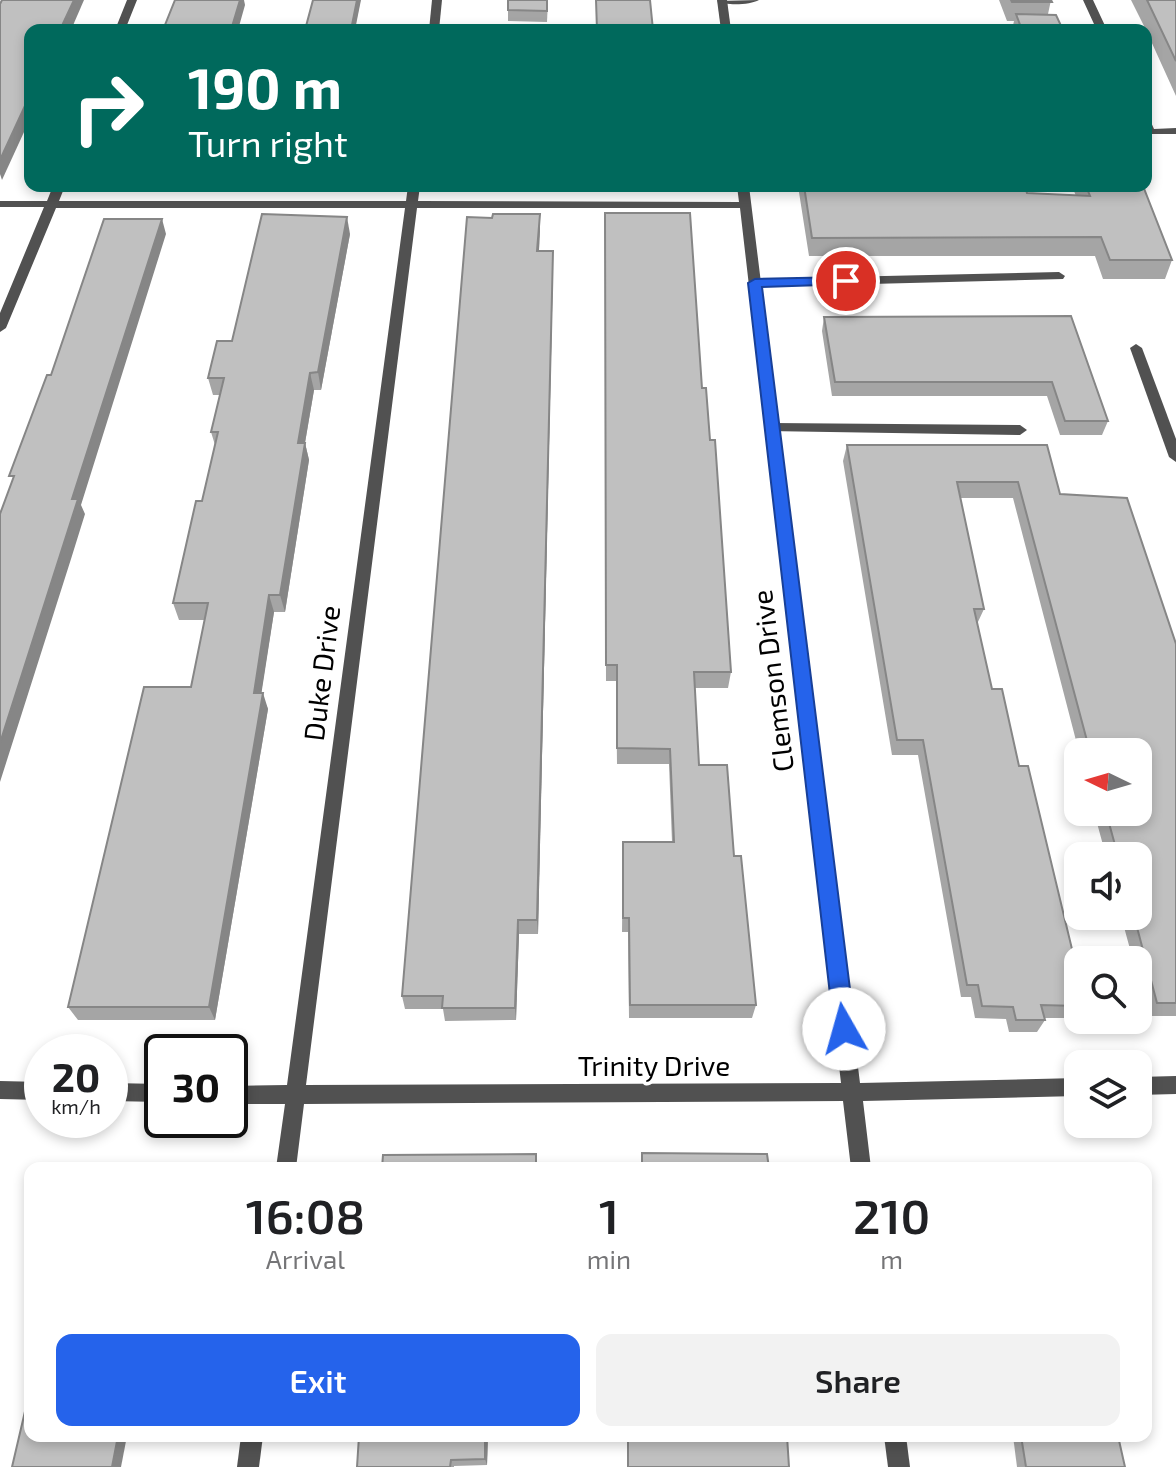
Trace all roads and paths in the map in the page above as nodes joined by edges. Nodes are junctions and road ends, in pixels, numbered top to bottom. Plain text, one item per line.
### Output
1 (132, 0) edge
2 (437, 0) edge
3 (722, 0) edge
4 (754, 0) edge
5 (1088, 0) edge
6 (122, 24) edge
7 (435, 24) edge
8 (725, 24) edge
9 (1100, 24) edge
10 (1152, 128) edge
11 (1176, 131) edge
12 (57, 192) edge
13 (413, 192) edge
14 (744, 192) edge
15 (0, 204) edge
16 (52, 204) junction
17 (411, 205) junction
18 (745, 205) junction
19 (1059, 276) dead end
20 (755, 283) junction
21 (0, 328) edge
22 (1136, 348) dead end
23 (772, 428) junction
24 (1020, 430) dead end
25 (1176, 457) edge
26 (1176, 1085) edge
27 (1152, 1086) edge
28 (1064, 1087) edge
29 (0, 1090) edge
30 (24, 1091) edge
31 (852, 1092) junction
32 (248, 1095) edge
33 (297, 1096) junction
34 (287, 1162) edge
35 (860, 1162) edge
36 (251, 1442) edge
37 (896, 1442) edge
38 (248, 1467) edge
39 (899, 1467) edge

1 - 6 street
2 - 7 street
3 - 4 street
3 - 8 street
5 - 9 street
10 - 11 street
12 - 16 street
13 - 17 street, Duke Drive
14 - 18 street, Clemson Drive
15 - 16 street
16 - 17 street
16 - 21 street
17 - 18 street
17 - 33 street, Duke Drive
18 - 20 street, Clemson Drive
19 - 20 street
20 - 23 street, Clemson Drive
22 - 25 street
23 - 24 street
23 - 31 street, Clemson Drive
26 - 27 street
28 - 31 street, Trinity Drive
29 - 30 street
31 - 33 street, Trinity Drive
31 - 35 street, Clemson Drive
32 - 33 street, Trinity Drive
33 - 34 street, Duke Drive
36 - 38 street
37 - 39 street

